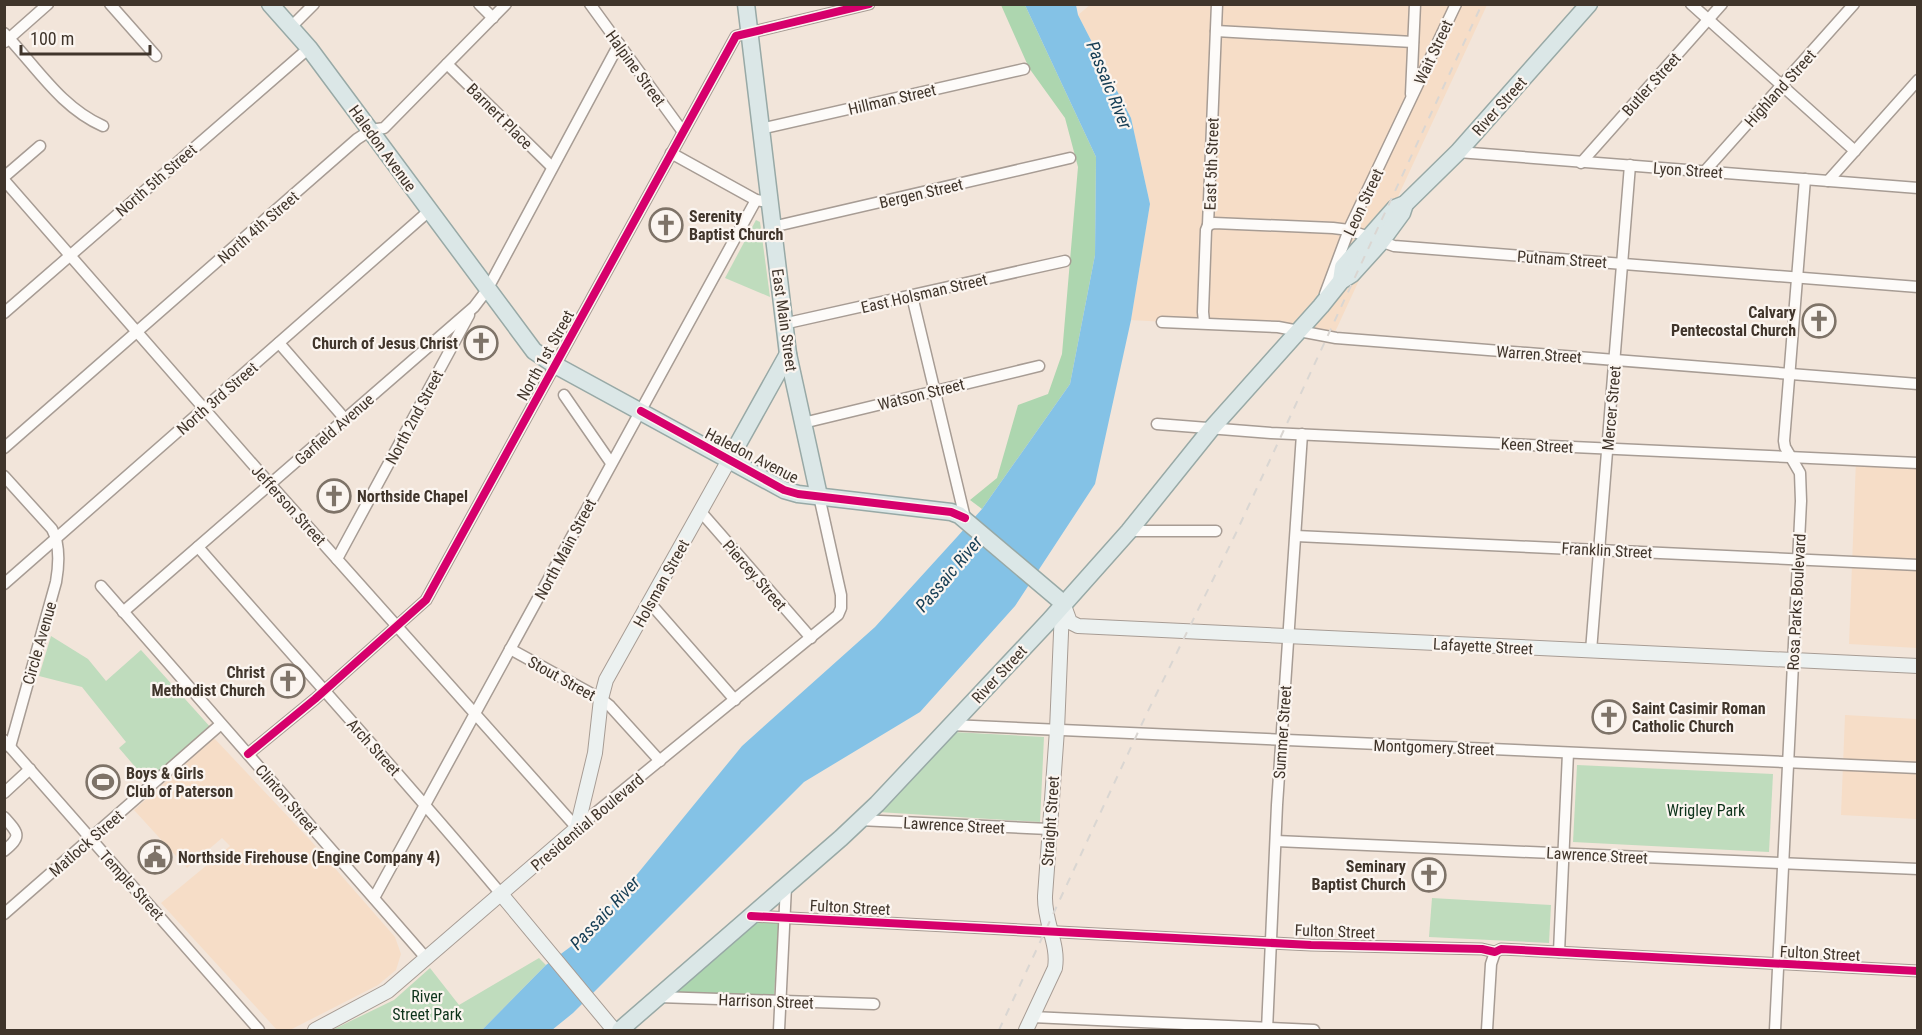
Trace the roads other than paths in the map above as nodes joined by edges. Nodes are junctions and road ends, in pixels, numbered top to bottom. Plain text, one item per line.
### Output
1 (48, 4) edge
2 (110, 4) edge
3 (270, 4) edge
4 (314, 4) edge
5 (479, 4) edge
6 (506, 4) edge
7 (746, 4) edge
8 (869, 4) edge
9 (1217, 4) edge
10 (1415, 4) edge
11 (1456, 4) edge
12 (1589, 4) edge
13 (1691, 4) edge
14 (1722, 4) edge
15 (1854, 4) edge
16 (590, 5) edge
17 (493, 18) junction
18 (1708, 20) junction
19 (291, 27) junction
20 (1216, 31) junction
21 (749, 33) junction
22 (6, 38) edge
23 (1413, 42) junction
24 (619, 44) junction
25 (309, 48) junction
26 (156, 56) dead end
27 (447, 64) junction
28 (1024, 69) dead end
29 (1917, 80) edge
30 (1782, 86) junction
31 (1411, 100) junction
32 (103, 126) dead end
33 (760, 129) junction
34 (370, 130) junction
35 (683, 132) junction
36 (40, 146) dead end
37 (1855, 151) junction
38 (1458, 152) junction
39 (671, 153) junction
40 (1070, 158) dead end
41 (1581, 163) junction
42 (1630, 165) junction
43 (552, 167) junction
44 (1705, 171) junction
45 (4, 178) edge
46 (1805, 179) junction
47 (1828, 181) junction
48 (1917, 188) edge
49 (762, 201) junction
50 (429, 211) junction
51 (1208, 225) junction
52 (772, 227) junction
53 (1349, 230) junction
54 (1374, 240) junction
55 (70, 255) junction
56 (1065, 261) dead end
57 (1622, 263) junction
58 (1797, 277) junction
59 (1917, 287) edge
60 (487, 290) junction
61 (912, 296) junction
62 (1321, 306) junction
63 (474, 307) junction
64 (4, 313) edge
65 (1162, 322) dead end
66 (1204, 322) junction
67 (783, 324) junction
68 (1299, 330) junction
69 (137, 332) junction
70 (279, 343) junction
71 (788, 354) junction
72 (1614, 360) junction
73 (555, 365) junction
74 (1039, 366) dead end
75 (1789, 374) junction
76 (1917, 384) edge
77 (935, 391) junction
78 (564, 395) dead end
79 (204, 409) junction
80 (641, 411) junction
81 (345, 419) junction
82 (803, 423) junction
83 (1157, 424) dead end
84 (1211, 429) junction
85 (1302, 434) junction
86 (4, 448) edge
87 (1607, 448) junction
88 (1790, 457) junction
89 (729, 460) junction
90 (611, 463) junction
91 (1917, 463) edge
92 (4, 476) edge
93 (270, 484) junction
94 (819, 496) junction
95 (700, 512) junction
96 (964, 518) junction
97 (1129, 531) junction
98 (1216, 531) dead end
99 (1296, 536) junction
100 (57, 538) junction
101 (198, 547) junction
102 (1599, 550) junction
103 (337, 559) junction
104 (1797, 559) junction
105 (1917, 566) edge
106 (4, 584) edge
107 (101, 586) dead end
108 (841, 596) joint
109 (650, 603) junction
110 (1063, 603) junction
111 (123, 612) junction
112 (397, 625) junction
113 (1289, 636) junction
114 (810, 638) junction
115 (510, 650) junction
116 (1591, 651) junction
117 (1793, 660) junction
118 (1917, 666) edge
119 (323, 692) junction
120 (601, 699) junction
121 (735, 700) junction
122 (475, 713) junction
123 (221, 724) junction
124 (951, 725) junction
125 (1058, 730) junction
126 (1282, 739) junction
127 (7, 744) edge
128 (1568, 753) junction
129 (248, 754) junction
130 (660, 761) junction
131 (1788, 762) junction
132 (1917, 768) edge
133 (30, 769) junction
134 (4, 793) edge
135 (426, 805) junction
136 (4, 817) edge
137 (858, 820) junction
138 (577, 828) junction
139 (1049, 829) junction
140 (91, 839) junction
141 (1276, 841) junction
142 (4, 851) edge
143 (1563, 853) junction
144 (1783, 863) junction
145 (1917, 869) edge
146 (786, 886) junction
147 (501, 894) junction
148 (374, 898) junction
149 (4, 914) edge
150 (751, 916) junction
151 (784, 917) junction
152 (1049, 931) junction
153 (1271, 942) junction
154 (1495, 952) junction
155 (1558, 952) junction
156 (426, 958) junction
157 (1778, 964) junction
158 (1917, 971) edge
159 (658, 997) junction
160 (780, 1002) junction
161 (874, 1004) dead end
162 (1032, 1017) junction
163 (1268, 1029) edge
164 (259, 1030) edge
165 (315, 1030) edge
166 (614, 1030) edge
167 (620, 1030) edge
168 (779, 1030) edge
169 (1026, 1030) edge
170 (1314, 1030) edge
171 (1487, 1030) edge
172 (1775, 1030) edge

1 - 22 street
2 - 26 street
3 - 19 main road, Haledon Avenue
4 - 19 street
5 - 17 street
6 - 17 street, North 4th Street
7 - 21 main road, East Main Street
8 - 21 street, North 1st Street
9 - 20 street, East 5th Street
10 - 23 street
11 - 31 street, Wait Street
12 - 38 main road, River Street
13 - 18 street
14 - 18 street, Butler Street
15 - 30 street, Highland Street
16 - 24 street, Halpine Street
17 - 27 street, North 4th Street
18 - 30 street
18 - 41 street, Butler Street
19 - 25 main road, Haledon Avenue
20 - 23 street
20 - 51 street, East 5th Street
21 - 33 main road, East Main Street
21 - 35 street, North 1st Street
22 - 32 street
23 - 31 street
24 - 35 street, Halpine Street
24 - 43 street
25 - 34 main road, Haledon Avenue
25 - 55 street, North 5th Street
27 - 34 street, North 4th Street
27 - 43 street, Barnert Place
28 - 33 street, Hillman Street
29 - 37 street
30 - 37 street
30 - 44 street, Highland Street
31 - 53 street, Leon Street
33 - 49 main road, East Main Street
34 - 50 main road, Haledon Avenue
34 - 69 street, North 4th Street
35 - 39 street, North 1st Street
36 - 45 street
37 - 47 street
38 - 41 street, Lyon Street
38 - 54 main road, River Street
39 - 49 street
39 - 73 street, North 1st Street
40 - 52 street, Bergen Street
41 - 42 street, Lyon Street
42 - 44 street, Lyon Street
42 - 57 street, Mercer Street
43 - 60 street
44 - 46 street, Lyon Street
45 - 55 street, Jefferson Street
46 - 47 street, Lyon Street
46 - 58 street, Rosa Parks Boulevard
47 - 48 street, Lyon Street
49 - 52 main road, East Main Street
49 - 80 street, North Main Street
50 - 60 main road, Haledon Avenue
50 - 70 street, North 3rd Street
51 - 53 street, Putnam Street
51 - 66 street, East 5th Street
52 - 67 main road, East Main Street
53 - 54 street, Putnam Street
53 - 62 street, Leon Street
54 - 57 street, Putnam Street
54 - 62 main road, River Street
55 - 64 street, North 5th Street
55 - 69 street, Jefferson Street
56 - 61 street, East Holsman Street
57 - 58 street, Putnam Street
57 - 72 street, Mercer Street
58 - 59 street, Putnam Street
58 - 75 street, Rosa Parks Boulevard
60 - 63 street, Garfield Avenue
60 - 73 main road, Haledon Avenue
61 - 67 street, East Holsman Street
61 - 77 street
62 - 68 main road, River Street
63 - 81 street, Garfield Avenue
63 - 103 street, North 2nd Street
65 - 66 street, Warren Street
66 - 68 street, Warren Street
67 - 71 main road, East Main Street
68 - 72 street, Warren Street
68 - 84 main road, River Street
69 - 79 street, Jefferson Street
69 - 86 street, North 4th Street
70 - 79 street, North 3rd Street
70 - 81 street
71 - 82 main road, East Main Street
71 - 89 main road, Holsman Street
72 - 75 street, Warren Street
72 - 87 street, Mercer Street
73 - 80 main road, Haledon Avenue
73 - 112 street, North 1st Street
74 - 77 street, Watson Street
75 - 76 street, Warren Street
75 - 88 street, Rosa Parks Boulevard
77 - 82 street, Watson Street
77 - 96 street
78 - 90 street
79 - 93 street, Jefferson Street
79 - 100 street, North 3rd Street
80 - 89 main road, Haledon Avenue
80 - 90 street, North Main Street
81 - 93 street, Garfield Avenue
82 - 94 main road, East Main Street
83 - 84 street, Keen Street
84 - 85 street, Keen Street
84 - 97 main road, River Street
85 - 87 street, Keen Street
85 - 99 street, Summer Street
87 - 88 street, Keen Street
87 - 102 street, Mercer Street
88 - 91 street, Keen Street
88 - 104 street, Rosa Parks Boulevard
89 - 94 main road, Haledon Avenue
89 - 95 main road, Holsman Street
90 - 115 street, North Main Street
92 - 100 street
93 - 101 street, Garfield Avenue
93 - 103 street, Jefferson Street
94 - 96 main road, Haledon Avenue
94 - 108 street, East Main Street
95 - 109 main road, Holsman Street
95 - 114 street, Piercey Street
96 - 110 main road
97 - 98 street
97 - 110 main road, River Street
99 - 102 street, Franklin Street
99 - 113 street, Summer Street
100 - 106 street, North 3rd Street
100 - 127 street, Circle Avenue
101 - 111 street, Garfield Avenue
101 - 119 street, Arch Street
102 - 104 street, Franklin Street
102 - 116 street, Mercer Street
103 - 112 street, Jefferson Street
104 - 105 street, Franklin Street
104 - 117 street, Rosa Parks Boulevard
107 - 111 street, Clinton Street
108 - 114 street, Presidential Boulevard
109 - 120 main road, Holsman Street
109 - 121 street
110 - 113 main road, Lafayette Street
110 - 124 main road, River Street
110 - 125 main road, Straight Street
111 - 123 street, Clinton Street
112 - 119 street, North 1st Street
112 - 122 street, Jefferson Street
113 - 116 main road, Lafayette Street
113 - 126 street, Summer Street
114 - 121 street, Presidential Boulevard
115 - 120 street, Stout Street
115 - 122 street, North Main Street
116 - 117 main road, Lafayette Street
117 - 118 main road, Lafayette Street
117 - 131 street, Rosa Parks Boulevard
119 - 129 street, North 1st Street
119 - 135 street, Arch Street
120 - 130 street, Stout Street
120 - 138 main road, Holsman Street
121 - 130 street, Presidential Boulevard
122 - 135 street, North Main Street
122 - 138 street, Jefferson Street
123 - 129 street, Clinton Street
123 - 140 street, Matlock Street
124 - 125 street, Montgomery Street
124 - 137 main road, River Street
125 - 126 street, Montgomery Street
125 - 139 main road, Straight Street
126 - 128 street, Montgomery Street
126 - 141 street, Summer Street
127 - 133 street, Temple Street
128 - 131 street, Montgomery Street
128 - 143 street
129 - 148 street, Clinton Street
130 - 138 street, Presidential Boulevard
131 - 132 street, Montgomery Street
131 - 144 street, Rosa Parks Boulevard
133 - 134 street
133 - 140 street, Temple Street
135 - 147 street, Arch Street
135 - 148 street, North Main Street
136 - 142 street
137 - 139 street, Lawrence Street
137 - 146 main road, River Street
138 - 147 main road, Presidential Boulevard
139 - 152 main road, Straight Street
140 - 149 street, Matlock Street
140 - 164 street, Temple Street
141 - 143 street, Lawrence Street
141 - 153 street, Summer Street
143 - 144 street, Lawrence Street
143 - 155 street
144 - 145 street, Lawrence Street
144 - 157 street, Rosa Parks Boulevard
146 - 150 main road, River Street
146 - 151 street
147 - 156 main road, Presidential Boulevard
147 - 166 main road, Arch Street
148 - 156 street, Clinton Street
150 - 151 street, Fulton Street
150 - 159 main road, River Street
151 - 152 street, Fulton Street
151 - 160 street
152 - 153 street, Fulton Street
152 - 162 main road, Straight Street
153 - 154 street, Fulton Street
153 - 163 street, Summer Street
154 - 155 street, Fulton Street
154 - 171 street
155 - 157 street, Fulton Street
156 - 165 main road, Presidential Boulevard
157 - 158 street, Fulton Street
157 - 172 street, Rosa Parks Boulevard
159 - 160 street, Harrison Street
159 - 167 main road, River Street
160 - 161 street, Harrison Street
160 - 168 street
162 - 163 street
162 - 169 main road, Straight Street
163 - 170 street

